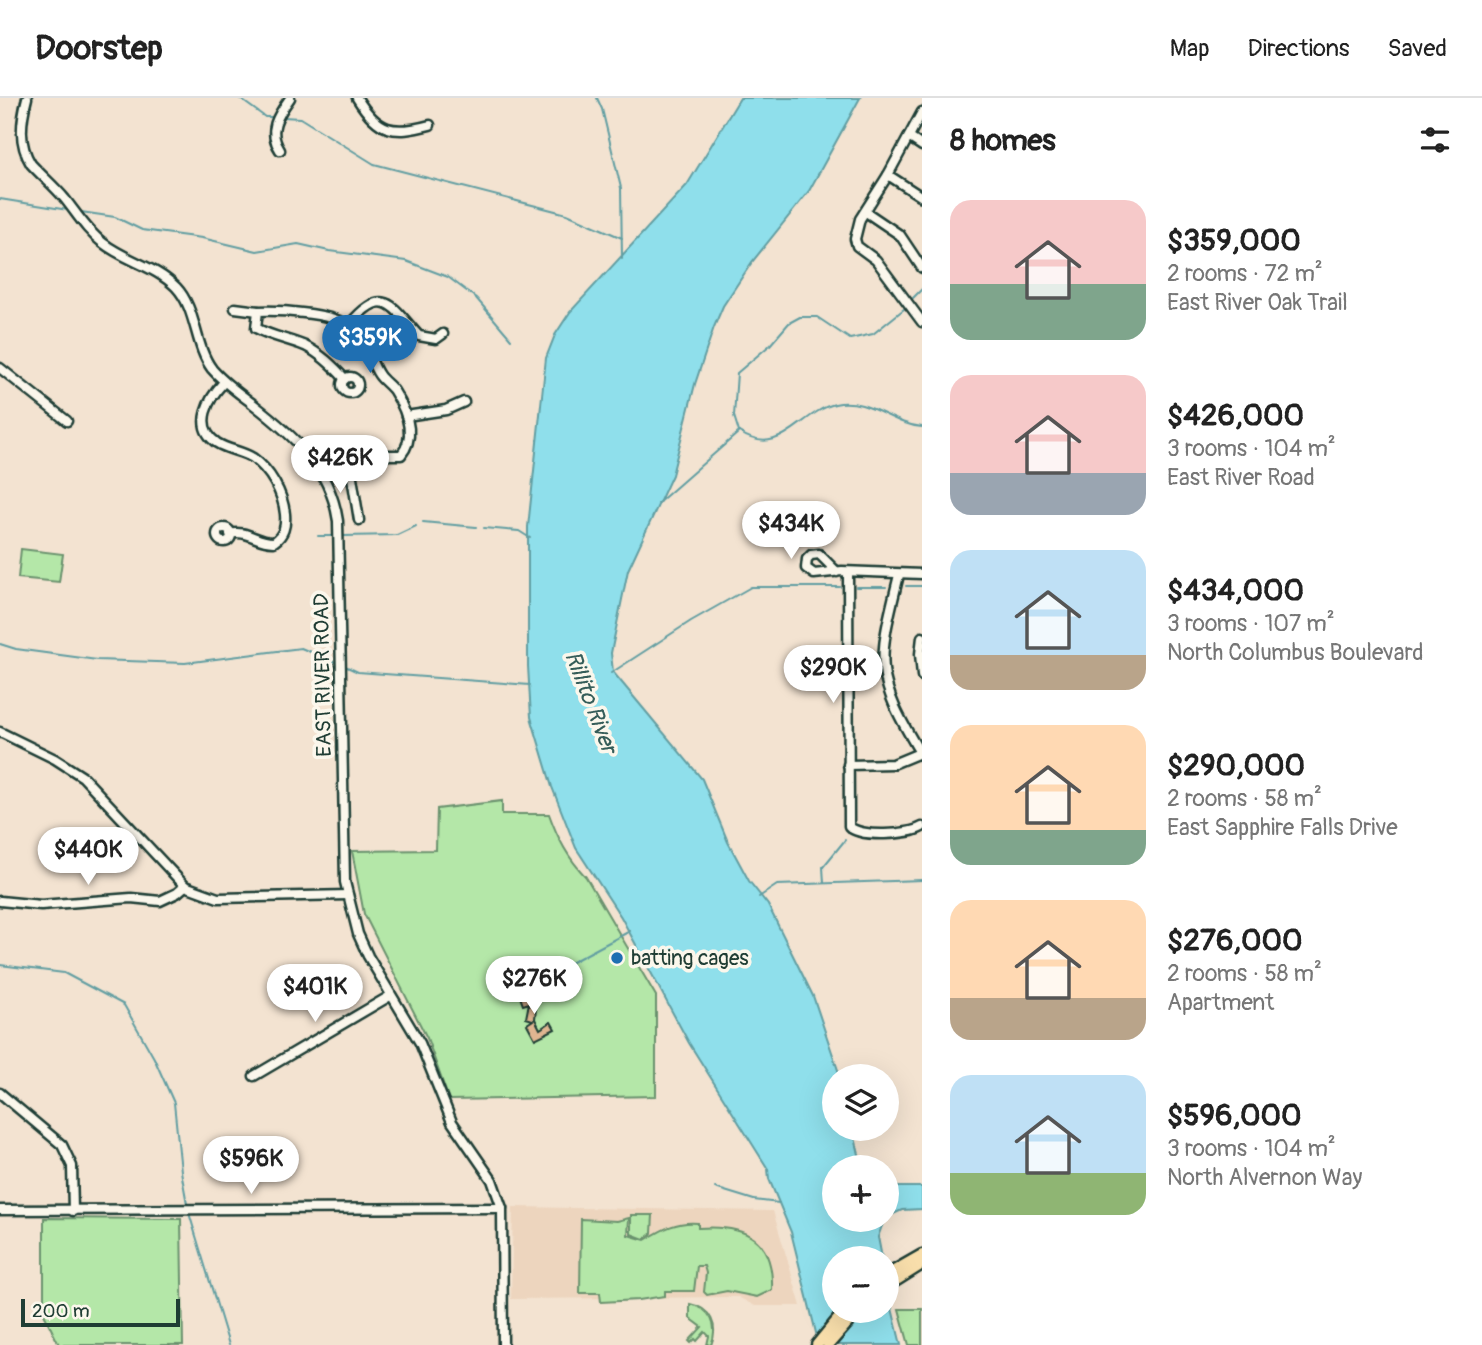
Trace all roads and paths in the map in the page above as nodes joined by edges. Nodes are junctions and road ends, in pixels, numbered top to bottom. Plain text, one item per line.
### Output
1 (27, 98) edge
2 (290, 98) edge
3 (357, 98) edge
4 (922, 112) edge
5 (430, 125) dead end
6 (910, 138) junction
7 (922, 146) edge
8 (280, 150) dead end
9 (888, 175) junction
10 (922, 197) edge
11 (866, 212) junction
12 (922, 268) edge
13 (235, 308) dead end
14 (258, 311) junction
15 (922, 322) edge
16 (349, 325) junction
17 (443, 334) dead end
18 (0, 368) edge
19 (345, 379) dead end
20 (223, 382) junction
21 (464, 402) dead end
22 (406, 416) junction
23 (67, 421) dead end
24 (345, 460) junction
25 (323, 474) junction
26 (359, 520) dead end
27 (230, 534) dead end
28 (836, 572) dead end
29 (848, 572) junction
30 (899, 575) junction
31 (922, 575) edge
32 (922, 637) edge
33 (922, 675) edge
34 (0, 732) edge
35 (921, 753) edge
36 (848, 765) junction
37 (922, 827) edge
38 (185, 886) junction
39 (348, 895) junction
40 (0, 901) edge
41 (390, 996) junction
42 (254, 1076) dead end
43 (0, 1093) edge
44 (502, 1208) junction
45 (0, 1210) edge
46 (73, 1211) junction
47 (922, 1255) edge
48 (922, 1264) edge
49 (899, 1272) edge
50 (899, 1274) edge
51 (835, 1323) edge
52 (847, 1323) edge
53 (503, 1345) edge
54 (817, 1345) edge
55 (828, 1345) edge

1 - 20 street, EAST RIVER ROAD
2 - 8 street
3 - 5 street
4 - 6 street
6 - 7 street
6 - 9 street
9 - 10 street
9 - 11 street
11 - 12 street
11 - 15 street
13 - 14 street
14 - 16 street
14 - 19 street
16 - 17 street
16 - 22 street
18 - 23 street
20 - 25 street, EAST RIVER ROAD
20 - 27 street
21 - 22 street
22 - 24 street
24 - 25 street
24 - 26 street
25 - 39 street, EAST RIVER ROAD
28 - 29 street
29 - 30 street
29 - 36 street
30 - 31 street
30 - 35 street
32 - 33 street
34 - 38 street
35 - 36 street
36 - 37 street
38 - 39 street
38 - 40 street
39 - 41 street, EAST RIVER ROAD
41 - 42 street
41 - 44 street, EAST RIVER ROAD
43 - 46 street
44 - 46 street
44 - 53 street, EAST RIVER ROAD
45 - 46 street
47 - 49 main road
48 - 50 main road
51 - 54 main road
52 - 55 main road

